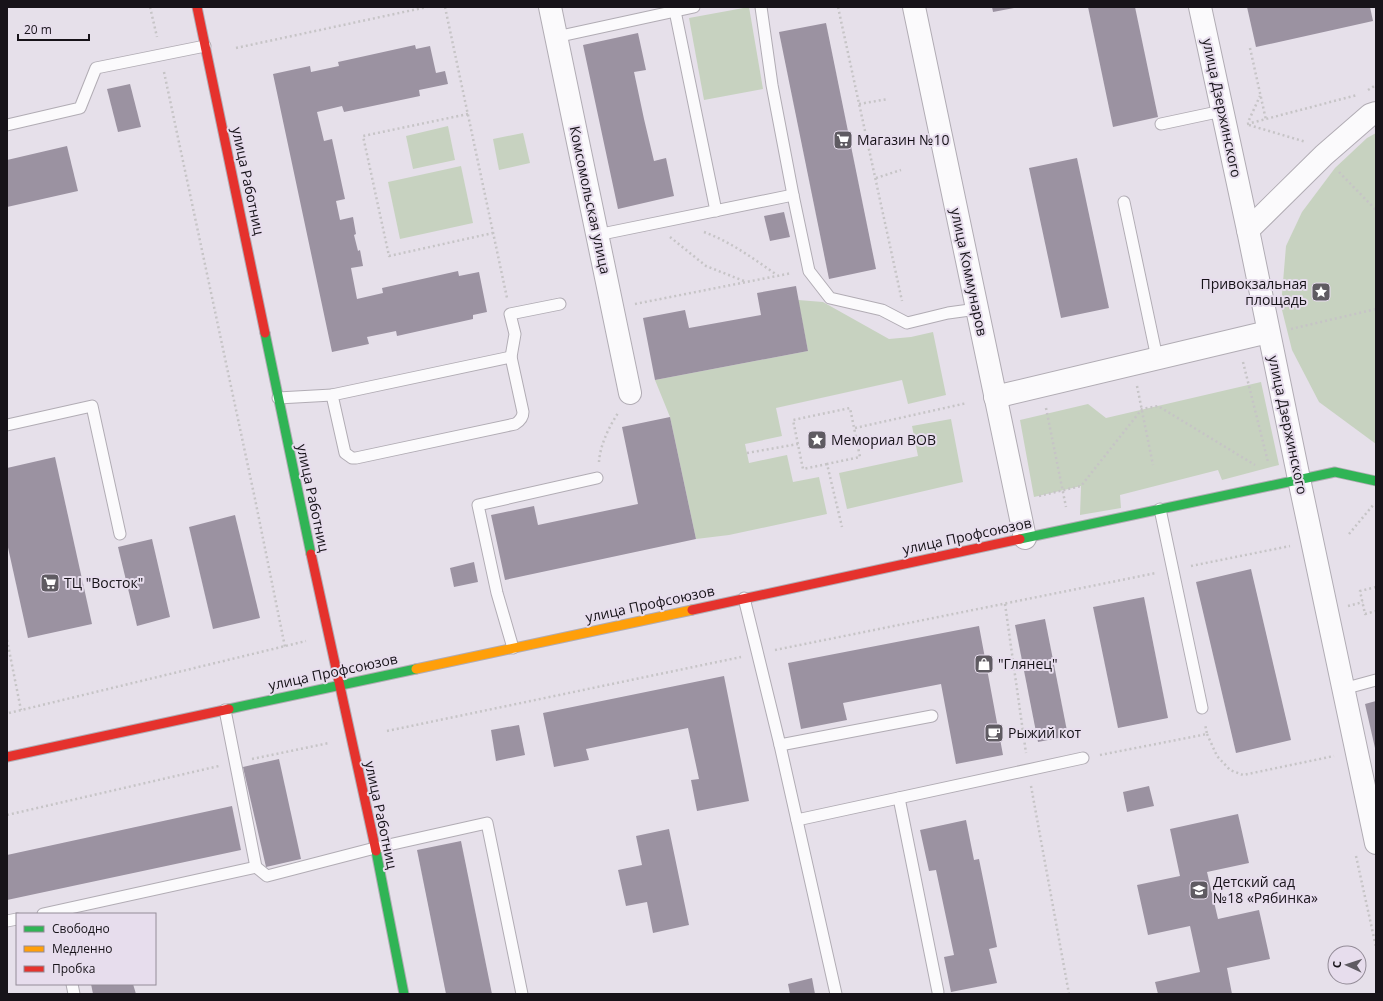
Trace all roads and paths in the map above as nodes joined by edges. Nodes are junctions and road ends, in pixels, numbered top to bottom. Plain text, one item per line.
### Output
1 (150, 7) edge
2 (197, 7) edge
3 (427, 7) edge
4 (445, 7) edge
5 (550, 7) edge
6 (694, 7) edge
7 (761, 7) edge
8 (838, 7) edge
9 (914, 7) edge
10 (1200, 7) edge
11 (675, 11) junction
12 (556, 37) junction
13 (205, 46) junction
14 (236, 48) dead end
15 (1250, 48) dead end
16 (160, 55) junction
17 (1376, 85) edge
18 (1367, 91) dead end
19 (1362, 94) dead end
20 (1260, 95) junction
21 (888, 99) dead end
22 (860, 104) junction
23 (1222, 111) junction
24 (1376, 113) edge
25 (468, 114) junction
26 (1266, 120) junction
27 (1161, 124) dead end
28 (1247, 124) junction
29 (7, 125) edge
30 (1314, 144) dead end
31 (1335, 168) dead end
32 (901, 170) dead end
33 (876, 178) junction
34 (793, 195) junction
35 (1124, 202) dead end
36 (1376, 210) edge
37 (716, 211) junction
38 (671, 220) junction
39 (655, 224) junction
40 (1248, 230) junction
41 (493, 233) junction
42 (598, 235) junction
43 (809, 271) junction
44 (777, 276) junction
45 (746, 282) junction
46 (560, 304) dead end
47 (613, 309) junction
48 (977, 309) junction
49 (1376, 310) edge
50 (510, 314) junction
51 (907, 323) junction
52 (1278, 331) junction
53 (1237, 339) junction
54 (511, 357) junction
55 (1157, 358) junction
56 (1132, 364) junction
57 (1042, 386) junction
58 (630, 393) joint
59 (332, 395) junction
60 (995, 397) junction
61 (278, 398) junction
62 (967, 403) dead end
63 (1142, 409) junction
64 (7, 425) edge
65 (855, 428) junction
66 (798, 444) junction
67 (747, 453) dead end
68 (827, 464) junction
69 (1153, 464) dead end
70 (1258, 466) dead end
71 (1269, 467) dead end
72 (597, 478) joint
73 (1299, 479) junction
74 (1376, 481) edge
75 (1063, 490) junction
76 (1017, 501) junction
77 (1376, 504) edge
78 (1160, 509) junction
79 (1067, 510) dead end
80 (842, 527) dead end
81 (120, 534) dead end
82 (1349, 534) dead end
83 (1025, 538) junction
84 (1290, 546) dead end
85 (1173, 570) junction
86 (1376, 587) edge
87 (744, 598) junction
88 (1005, 603) junction
89 (1376, 611) edge
90 (7, 640) edge
91 (310, 640) dead end
92 (285, 647) junction
93 (513, 648) junction
94 (758, 654) junction
95 (1376, 680) edge
96 (338, 685) junction
97 (1343, 689) junction
98 (1202, 708) joint
99 (21, 710) junction
100 (225, 710) junction
101 (9, 713) dead end
102 (932, 716) dead end
103 (387, 731) dead end
104 (1207, 734) junction
105 (329, 743) dead end
106 (780, 745) junction
107 (1335, 756) dead end
108 (7, 757) edge
109 (1083, 758) joint
110 (235, 762) junction
111 (1028, 770) junction
112 (899, 798) junction
113 (7, 815) edge
114 (797, 820) junction
115 (1376, 843) edge
116 (375, 848) junction
117 (256, 867) junction
118 (56, 913) edge
119 (938, 992) dead end
120 (404, 994) edge
121 (522, 994) edge
122 (836, 994) edge
123 (1069, 994) edge

1 - 16 path
2 - 13 street, улица Работниц
3 - 14 path
4 - 25 path
5 - 12 street, Комсомольская улица
6 - 11 lane
7 - 34 lane
8 - 22 path
9 - 48 street, улица Коммунаров
10 - 23 street, улица Дзержинского
11 - 12 lane
11 - 37 lane
12 - 42 street, Комсомольская улица
13 - 16 lane
13 - 61 street, улица Работниц
15 - 20 path
16 - 29 lane
16 - 92 path
17 - 18 path
19 - 26 path
20 - 26 path
20 - 28 path
21 - 22 path
22 - 33 path
23 - 27 lane
23 - 40 street, улица Дзержинского
24 - 40 street
25 - 41 path
25 - 41 path
26 - 28 path
28 - 30 path
31 - 36 path
32 - 33 path
33 - 51 path
34 - 37 lane
34 - 43 lane
35 - 55 lane
37 - 38 lane
38 - 39 lane
38 - 44 path
39 - 42 lane
39 - 45 path
40 - 52 street, улица Дзержинского
41 - 50 path
42 - 47 street, Комсомольская улица
43 - 44 path
43 - 51 lane
44 - 45 path
45 - 47 path
46 - 50 lane
47 - 58 street, Комсомольская улица
48 - 51 lane
48 - 60 street, улица Коммунаров
49 - 52 path
50 - 54 lane
52 - 53 street
52 - 73 street, улица Дзержинского
53 - 55 street
53 - 71 path
54 - 59 lane
54 - 59 lane
55 - 56 street
56 - 57 street
56 - 63 path
57 - 60 street
57 - 75 path
58 - 72 path
59 - 61 lane
60 - 76 street, улица Коммунаров
61 - 96 street, улица Работниц
62 - 65 path
63 - 69 path
63 - 70 path
63 - 75 path
64 - 81 lane
65 - 66 path
65 - 68 path
66 - 67 path
66 - 68 path
68 - 80 path
72 - 93 lane
73 - 74 street
73 - 78 street, улица Профсоюзов
73 - 97 street, улица Дзержинского
75 - 76 path
75 - 79 path
76 - 83 street, улица Коммунаров
77 - 82 path
78 - 83 street, улица Профсоюзов
78 - 85 lane
83 - 87 street, улица Профсоюзов
84 - 85 path
85 - 88 path
85 - 98 lane
86 - 89 path
87 - 93 street, улица Профсоюзов
87 - 94 lane
88 - 94 path
88 - 111 path
90 - 99 path
91 - 92 path
92 - 99 path
93 - 96 street, улица Профсоюзов
94 - 103 path
94 - 106 lane
95 - 97 lane
96 - 100 street, улица Профсоюзов
96 - 116 street, улица Работниц
97 - 115 street, улица Дзержинского
98 - 104 path
99 - 101 path
100 - 108 street, улица Профсоюзов
100 - 110 lane
102 - 106 lane
104 - 107 path
104 - 109 path
105 - 110 path
106 - 114 lane
109 - 111 lane
110 - 113 path
110 - 117 lane
111 - 112 lane
111 - 123 path
112 - 114 lane
112 - 119 lane
114 - 122 lane
116 - 117 lane
116 - 120 street, улица Работниц
116 - 121 lane
117 - 118 lane

